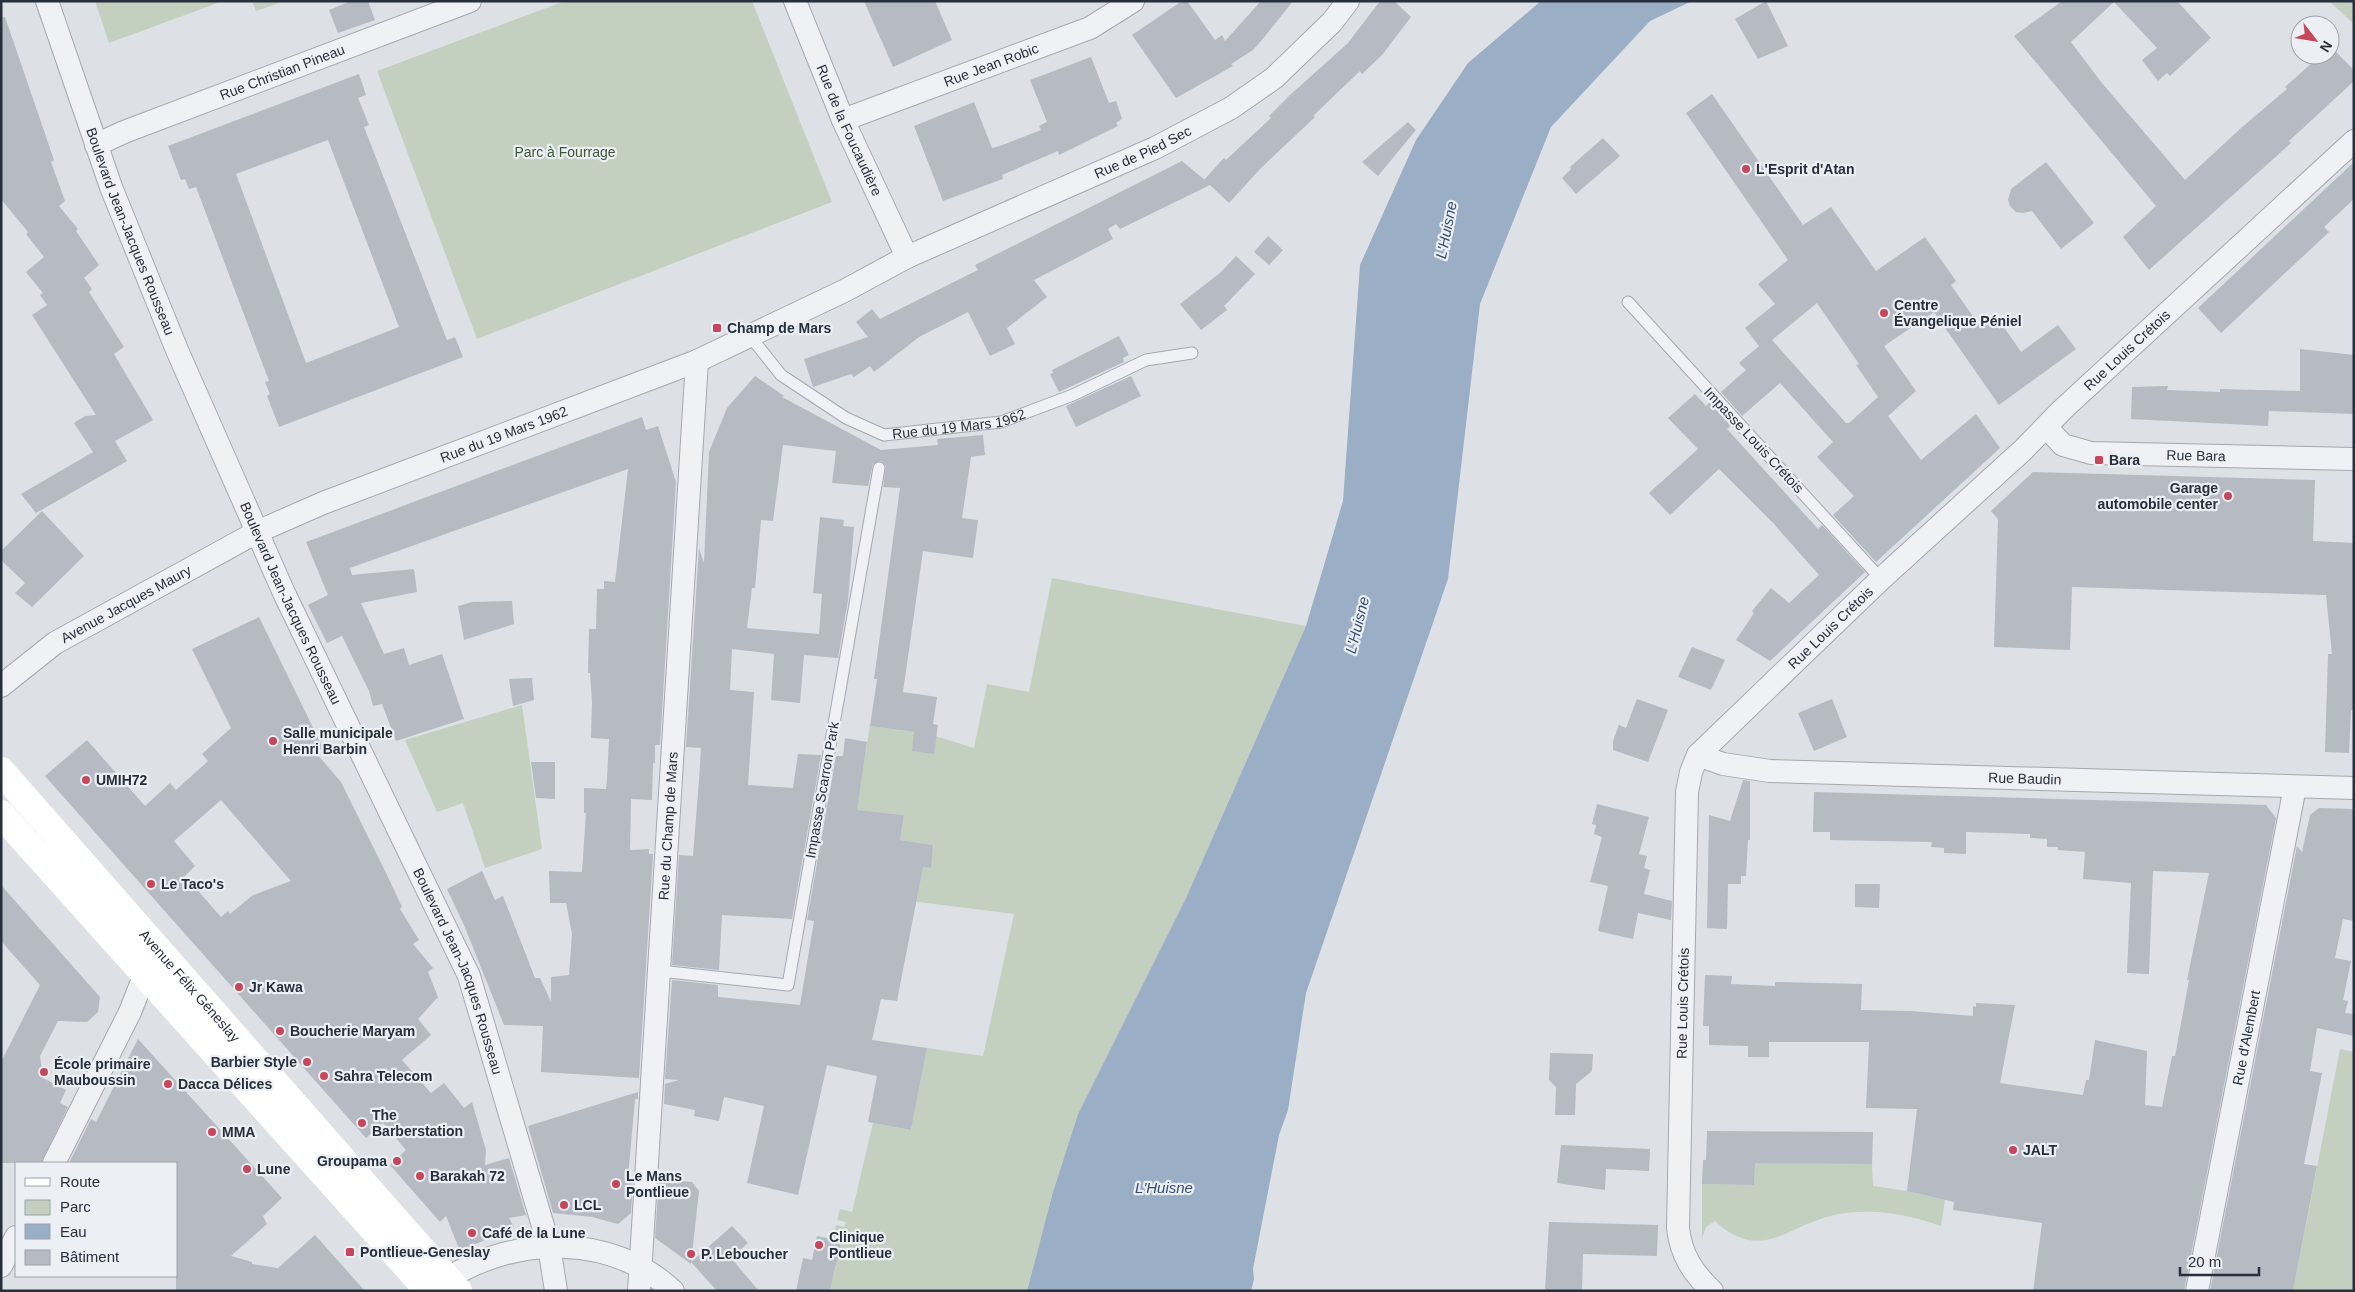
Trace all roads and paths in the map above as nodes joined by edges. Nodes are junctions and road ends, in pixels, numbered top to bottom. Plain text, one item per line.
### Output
1 (47, 1) edge
2 (470, 1) edge
3 (795, 1) edge
4 (1133, 1) edge
5 (1348, 1) edge
6 (843, 120) junction
7 (2354, 141) edge
8 (96, 145) junction
9 (907, 257) junction
10 (1628, 302) dead end
11 (750, 336) junction
12 (1192, 353) dead end
13 (697, 361) junction
14 (2046, 427) junction
15 (2354, 458) edge
16 (879, 468) dead end
17 (257, 532) junction
18 (1881, 579) junction
19 (1, 686) edge
20 (1698, 754) junction
21 (1, 771) edge
22 (2295, 787) junction
23 (2354, 788) edge
24 (1, 814) edge
25 (155, 965) junction
26 (660, 971) junction
27 (55, 1162) edge
28 (15, 1239) edge
29 (548, 1246) junction
30 (1, 1266) edge
31 (641, 1268) junction
32 (1698, 1286) edge
33 (445, 1287) edge
34 (556, 1291) edge
35 (640, 1291) edge
36 (673, 1291) edge
37 (2197, 1291) edge

1 - 8 street, Boulevard Jean-Jacques Rousseau
2 - 8 street, Rue Christian Pineau
3 - 6 street, Rue de la Foucaudière
4 - 6 street, Rue Jean Robic
5 - 9 street, Rue de Pied Sec
6 - 9 street, Rue de la Foucaudière
7 - 14 street, Rue Louis Crétois
8 - 17 street, Boulevard Jean-Jacques Rousseau
9 - 11 street, Rue du 19 Mars 1962
10 - 18 lane, Impasse Louis Crétois
11 - 12 lane, Rue du 19 Mars 1962
11 - 13 street, Rue du 19 Mars 1962
13 - 17 street, Rue du 19 Mars 1962
13 - 26 street, Rue du Champ de Mars
14 - 15 street, Rue Bara
14 - 18 street, Rue Louis Crétois
16 - 26 lane, Impasse Scarron Park
17 - 19 street, Avenue Jacques Maury
17 - 29 street, Boulevard Jean-Jacques Rousseau
18 - 20 street, Rue Louis Crétois
20 - 22 street, Rue Baudin
20 - 32 street, Rue Louis Crétois
21 - 25 main road, Avenue Félix Géneslay
22 - 23 street, Rue Baudin
22 - 37 street, Rue d'Alembert
24 - 25 main road, Avenue Félix Géneslay
25 - 27 street
25 - 33 main road, Avenue Félix Géneslay
26 - 31 street, Rue du Champ de Mars
28 - 30 street
29 - 31 street
29 - 33 street
29 - 34 street, Boulevard Jean-Jacques Rousseau
31 - 35 street, Rue du Champ de Mars
31 - 36 street

